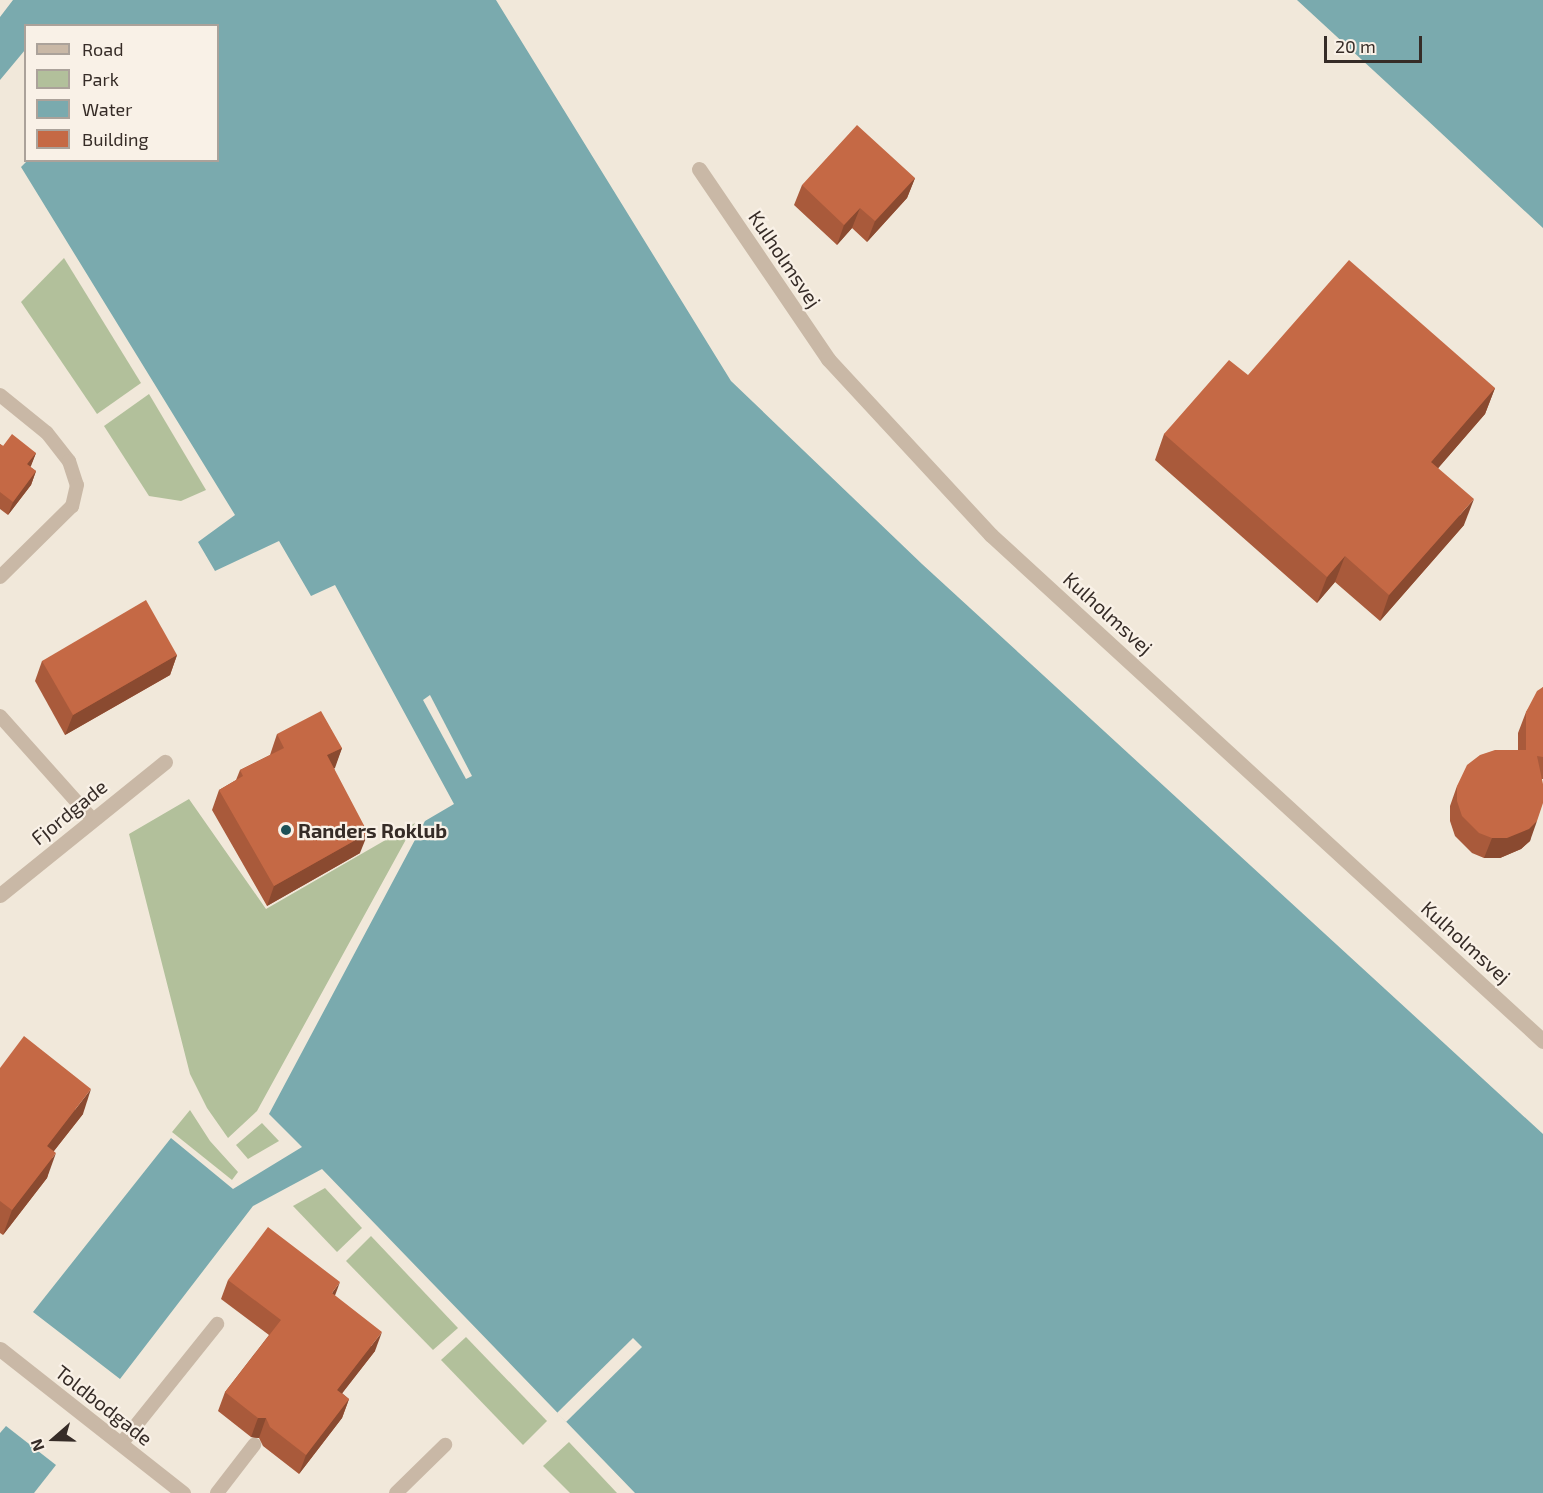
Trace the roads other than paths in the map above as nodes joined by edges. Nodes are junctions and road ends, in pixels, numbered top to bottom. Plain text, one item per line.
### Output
1 (699, 169) dead end
2 (0, 395) edge
3 (0, 577) edge
4 (0, 716) edge
5 (165, 762) dead end
6 (93, 820) junction
7 (0, 896) edge
8 (1543, 1041) edge
9 (217, 1324) dead end
10 (0, 1349) edge
11 (121, 1444) junction
12 (445, 1444) dead end
13 (254, 1445) dead end
14 (183, 1493) edge
15 (217, 1493) edge
16 (396, 1493) edge

1 - 8 street, Kulholmsvej
2 - 3 lane
4 - 6 lane
5 - 6 street, Fjordgade
6 - 7 street, Fjordgade
9 - 11 lane
10 - 11 street, Toldbodgade
11 - 14 street, Toldbodgade
12 - 16 lane
13 - 15 lane

